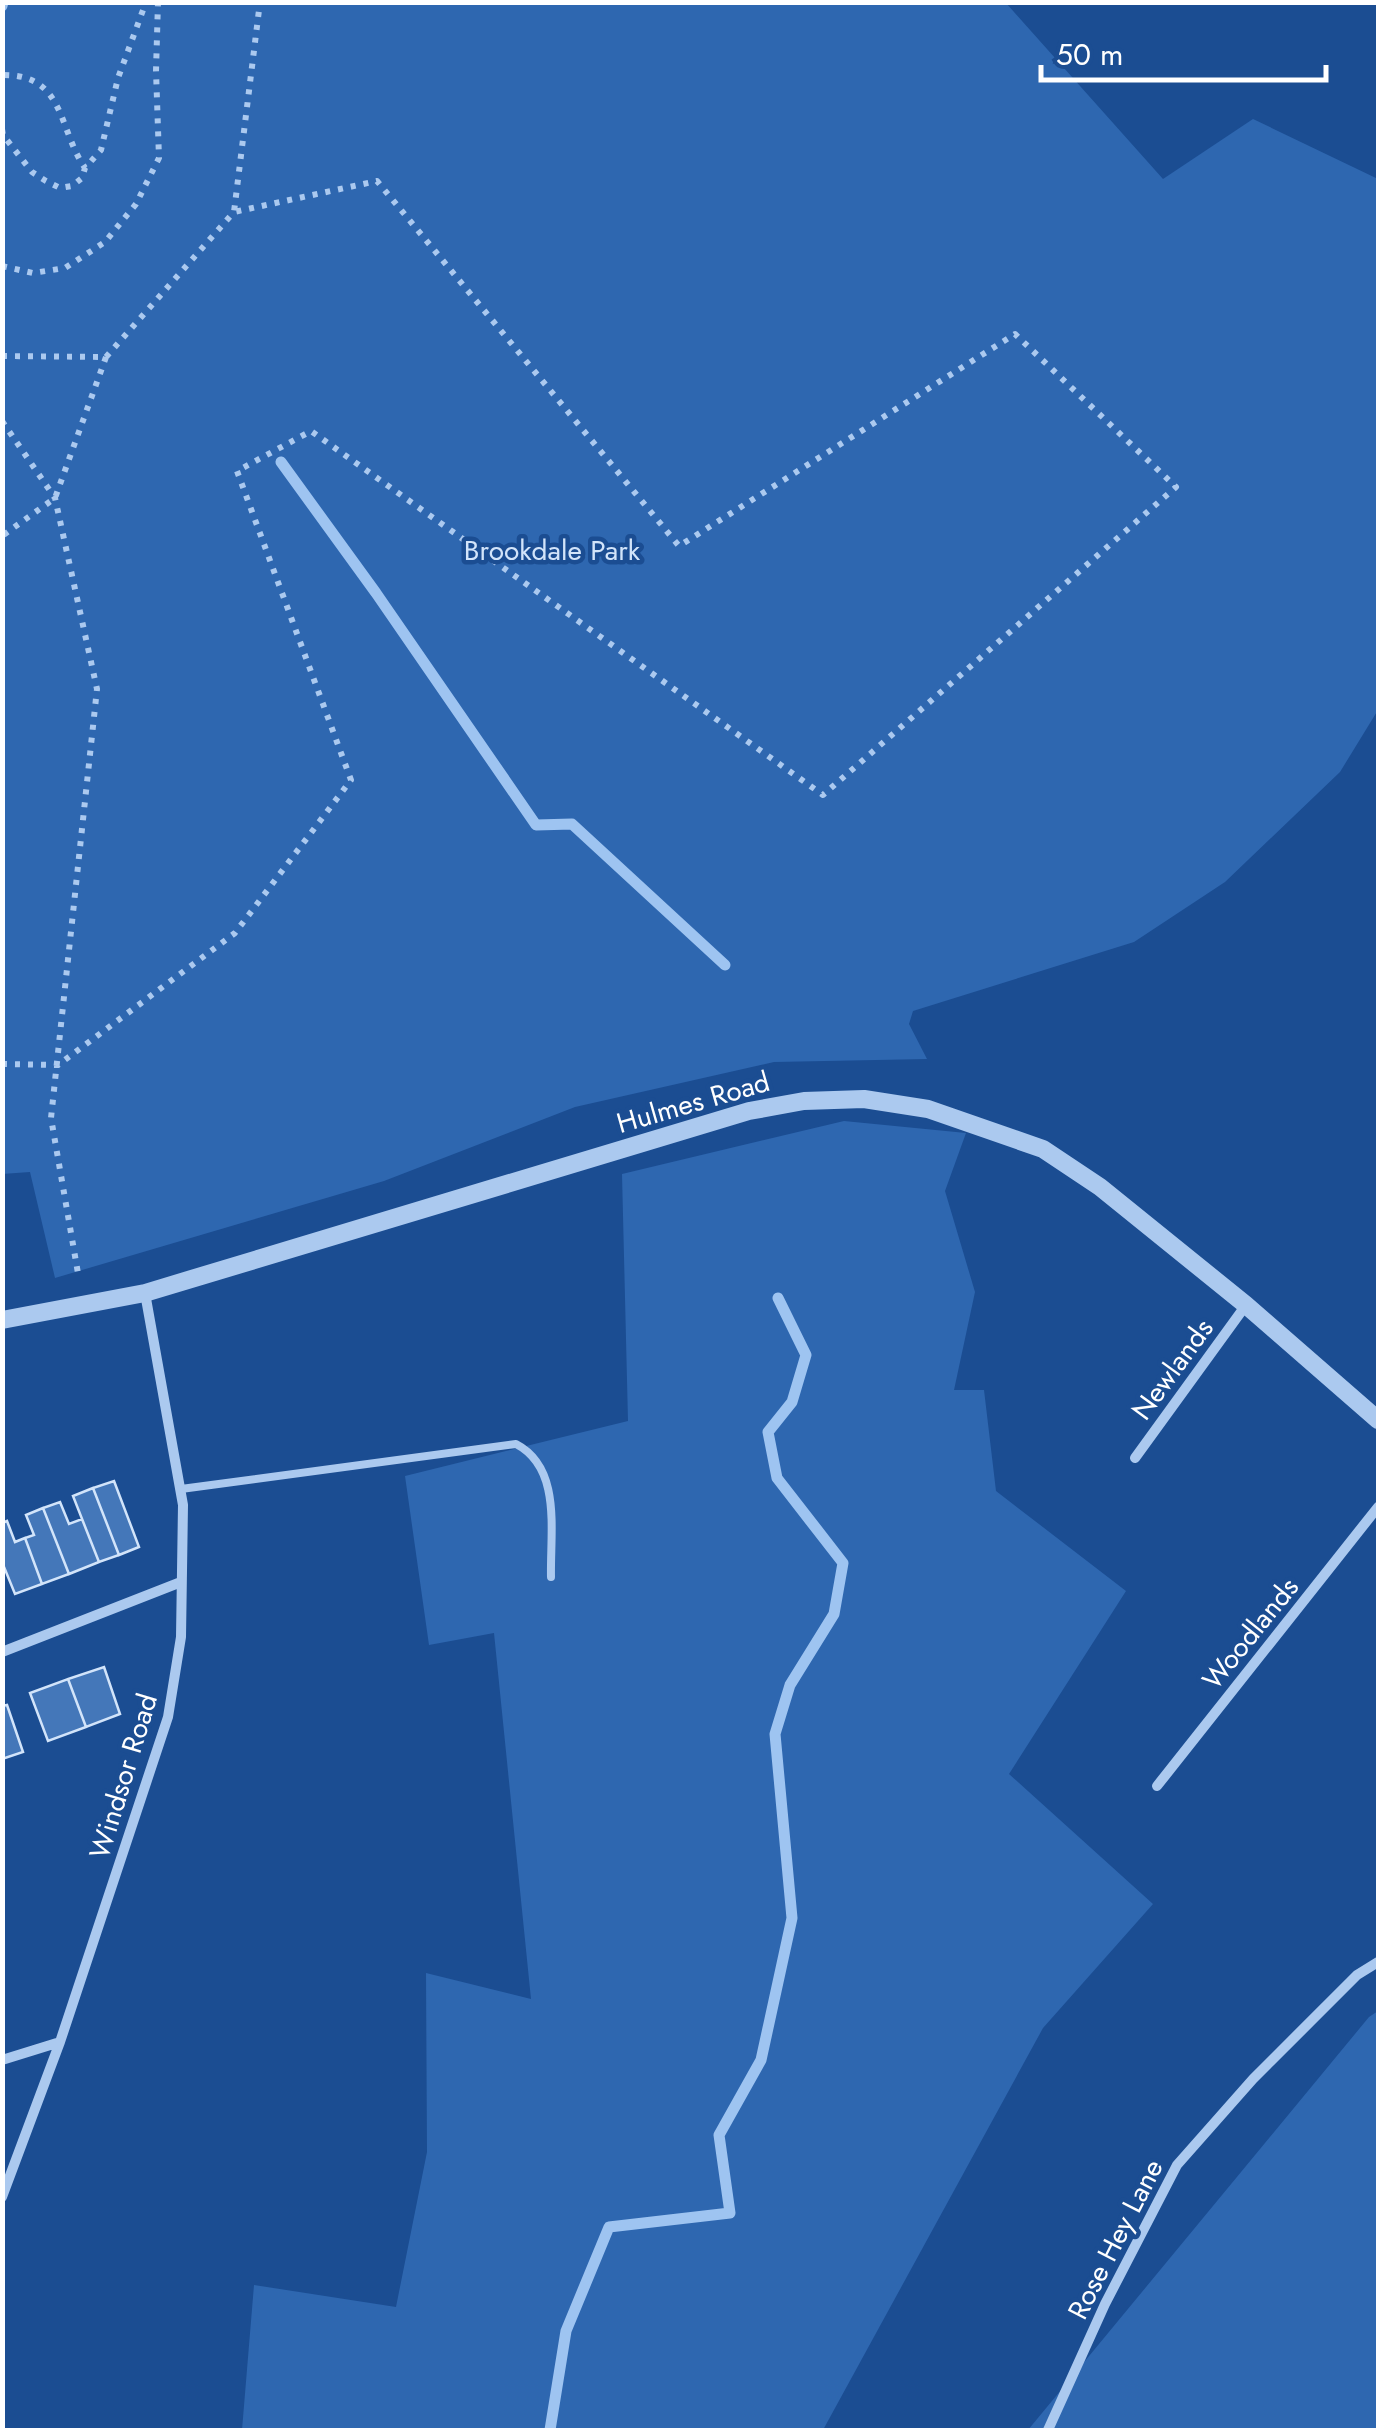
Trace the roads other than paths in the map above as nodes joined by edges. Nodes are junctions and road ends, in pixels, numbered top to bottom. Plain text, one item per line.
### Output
1 (145, 1293) junction
2 (1246, 1305) junction
3 (2, 1320) edge
4 (1378, 1420) edge
5 (1135, 1458) dead end
6 (180, 1489) junction
7 (1378, 1507) edge
8 (551, 1577) dead end
9 (182, 1582) junction
10 (2, 1652) edge
11 (1156, 1786) dead end
12 (1378, 1962) edge
13 (60, 2042) junction
14 (2, 2060) edge
15 (2, 2197) edge
16 (1048, 2430) edge

1 - 2 street, Hulmes Road
1 - 3 street, Hulmes Road
1 - 6 street, Windsor Road
2 - 4 street, Hulmes Road
2 - 5 street, Newlands
6 - 8 lane
6 - 9 street, Windsor Road
7 - 11 street, Woodlands
9 - 10 street
9 - 13 street, Windsor Road
12 - 16 street, Rose Hey Lane
13 - 14 street
13 - 15 street, Windsor Road

